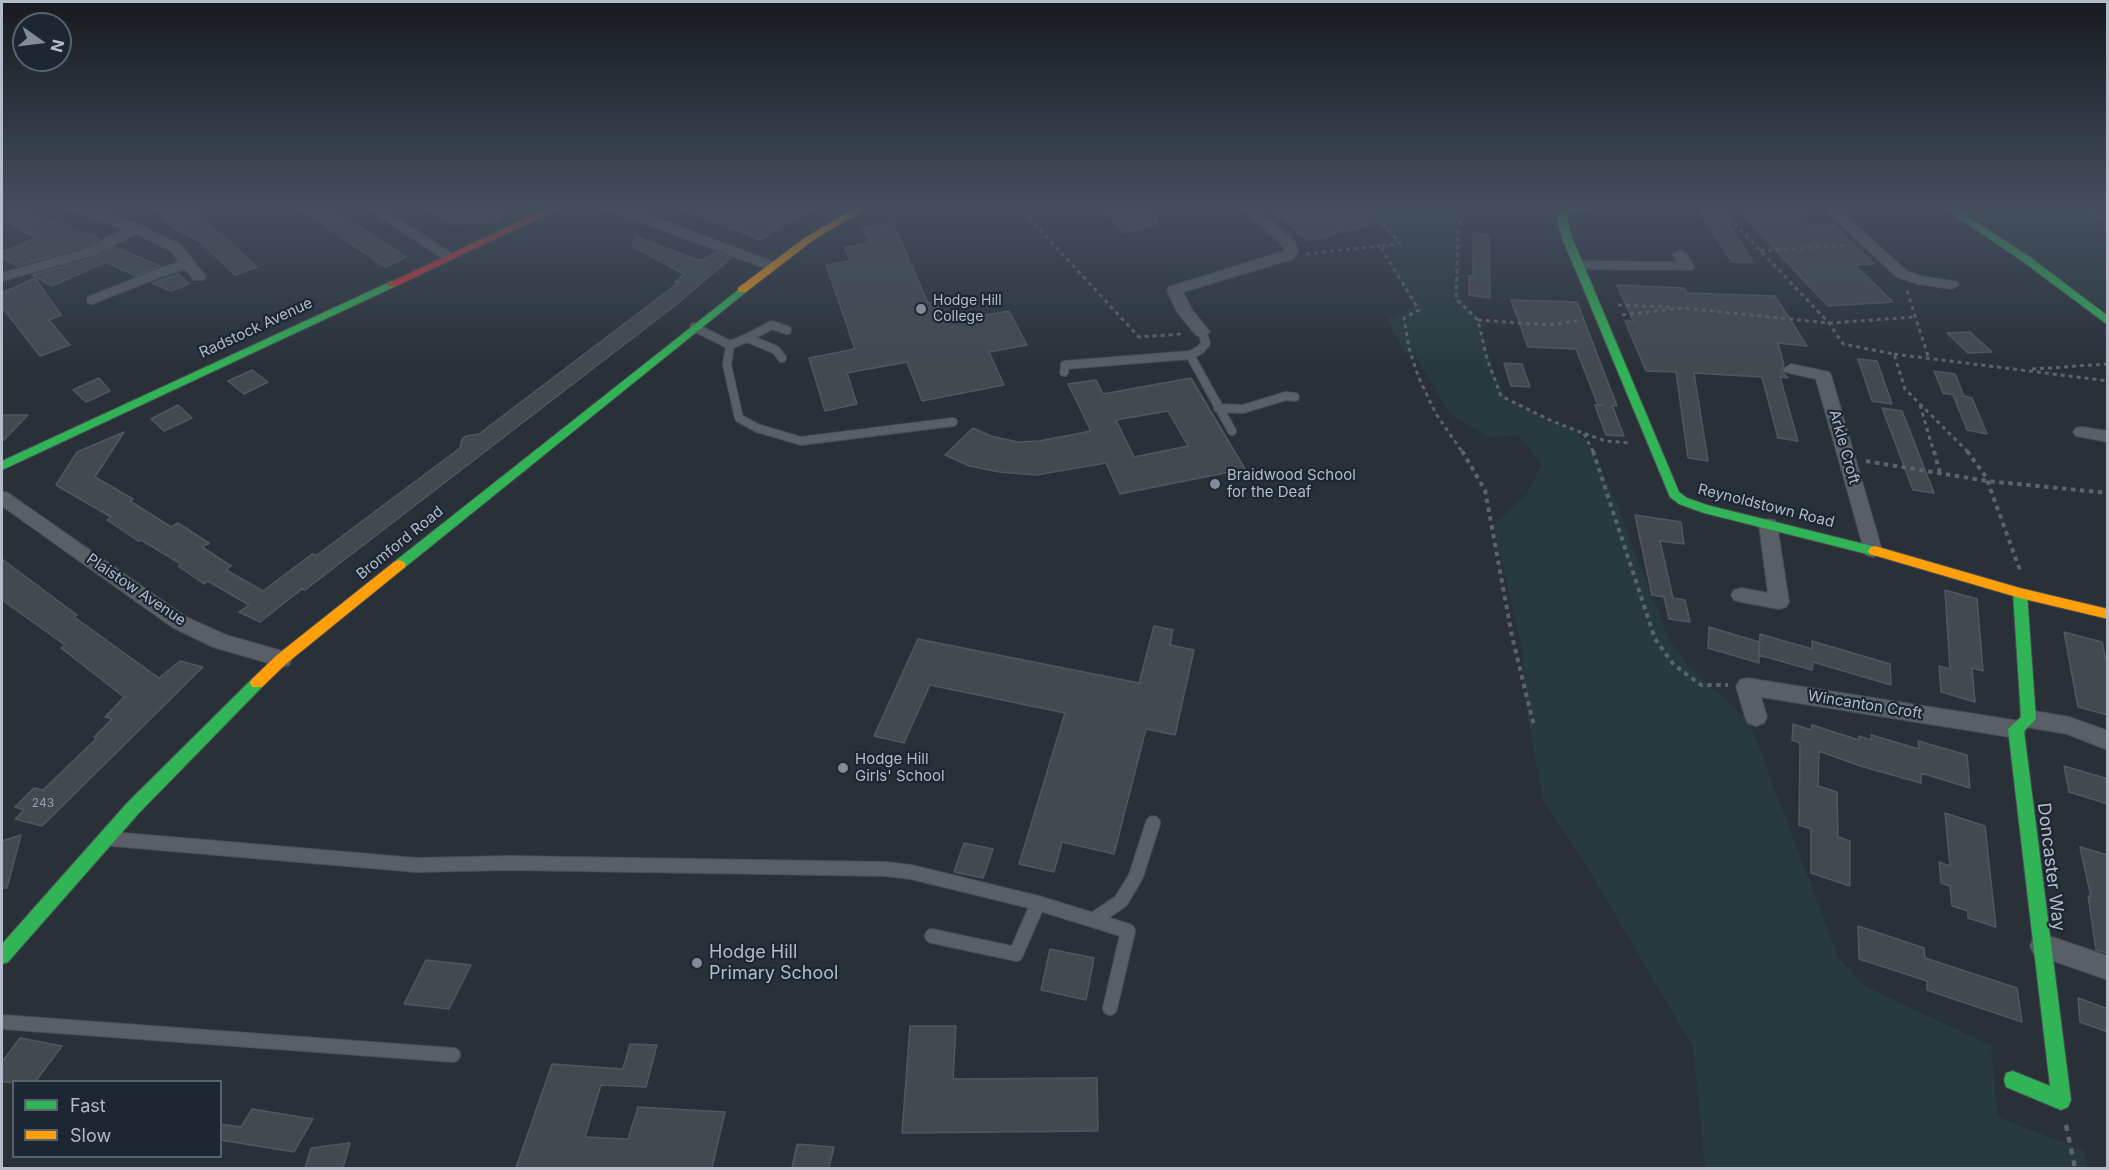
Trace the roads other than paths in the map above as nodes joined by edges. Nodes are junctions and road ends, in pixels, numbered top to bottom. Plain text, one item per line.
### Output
1 (60, 261) edge
2 (187, 261) edge
3 (439, 261) edge
4 (758, 261) edge
5 (779, 261) edge
6 (1273, 261) edge
7 (1577, 261) edge
8 (1684, 261) edge
9 (1887, 261) edge
10 (2028, 261) edge
11 (189, 263) junction
12 (1579, 265) junction
13 (772, 266) junction
14 (157, 274) joint
15 (2, 277) edge
16 (199, 277) dead end
17 (1952, 285) dead end
18 (91, 300) dead end
19 (2108, 322) edge
20 (694, 327) junction
21 (787, 330) dead end
22 (1202, 332) joint
23 (747, 338) junction
24 (730, 345) junction
25 (1190, 355) junction
26 (782, 358) dead end
27 (1791, 369) dead end
28 (1064, 372) dead end
29 (1295, 397) dead end
30 (1218, 408) junction
31 (953, 422) dead end
32 (1232, 431) dead end
33 (2082, 432) dead end
34 (2108, 437) edge
35 (2, 466) edge
36 (2, 497) edge
37 (1768, 525) junction
38 (1873, 550) junction
39 (2020, 593) junction
40 (1741, 595) dead end
41 (2108, 614) edge
42 (282, 659) junction
43 (1756, 717) dead end
44 (2022, 724) junction
45 (2108, 741) edge
46 (1153, 823) dead end
47 (106, 838) junction
48 (1038, 903) junction
49 (1093, 920) junction
50 (932, 936) dead end
51 (2043, 946) junction
52 (2, 956) edge
53 (2108, 968) edge
54 (1110, 1008) dead end
55 (2, 1022) edge
56 (453, 1055) dead end
57 (2013, 1080) dead end

1 - 15 street
2 - 11 street
3 - 35 street, Radstock Avenue
4 - 13 street
5 - 13 street, Bromford Road
6 - 22 street
7 - 12 street, Reynoldstown Road
8 - 12 street
9 - 17 street
10 - 19 street
11 - 14 street
11 - 16 street
12 - 37 street, Reynoldstown Road
13 - 20 street, Bromford Road
14 - 18 lane
20 - 24 lane
20 - 42 street, Bromford Road
21 - 23 lane
22 - 25 lane
23 - 24 lane
23 - 26 lane
24 - 31 lane
25 - 28 lane
25 - 30 lane
27 - 38 street, Arkle Croft
29 - 30 lane
30 - 32 lane
33 - 34 street
36 - 42 street, Plaistow Avenue
37 - 38 street, Reynoldstown Road
37 - 40 street
38 - 39 street, Reynoldstown Road
39 - 41 street, Reynoldstown Road
39 - 44 street, Doncaster Way
42 - 47 street, Bromford Road
43 - 44 street, Wincanton Croft
44 - 45 street, Wincanton Croft
44 - 51 street, Doncaster Way
46 - 49 lane
47 - 48 lane
47 - 52 street, Bromford Road
48 - 49 lane
48 - 50 lane
49 - 54 lane
51 - 53 street
51 - 57 street, Doncaster Way
55 - 56 lane

